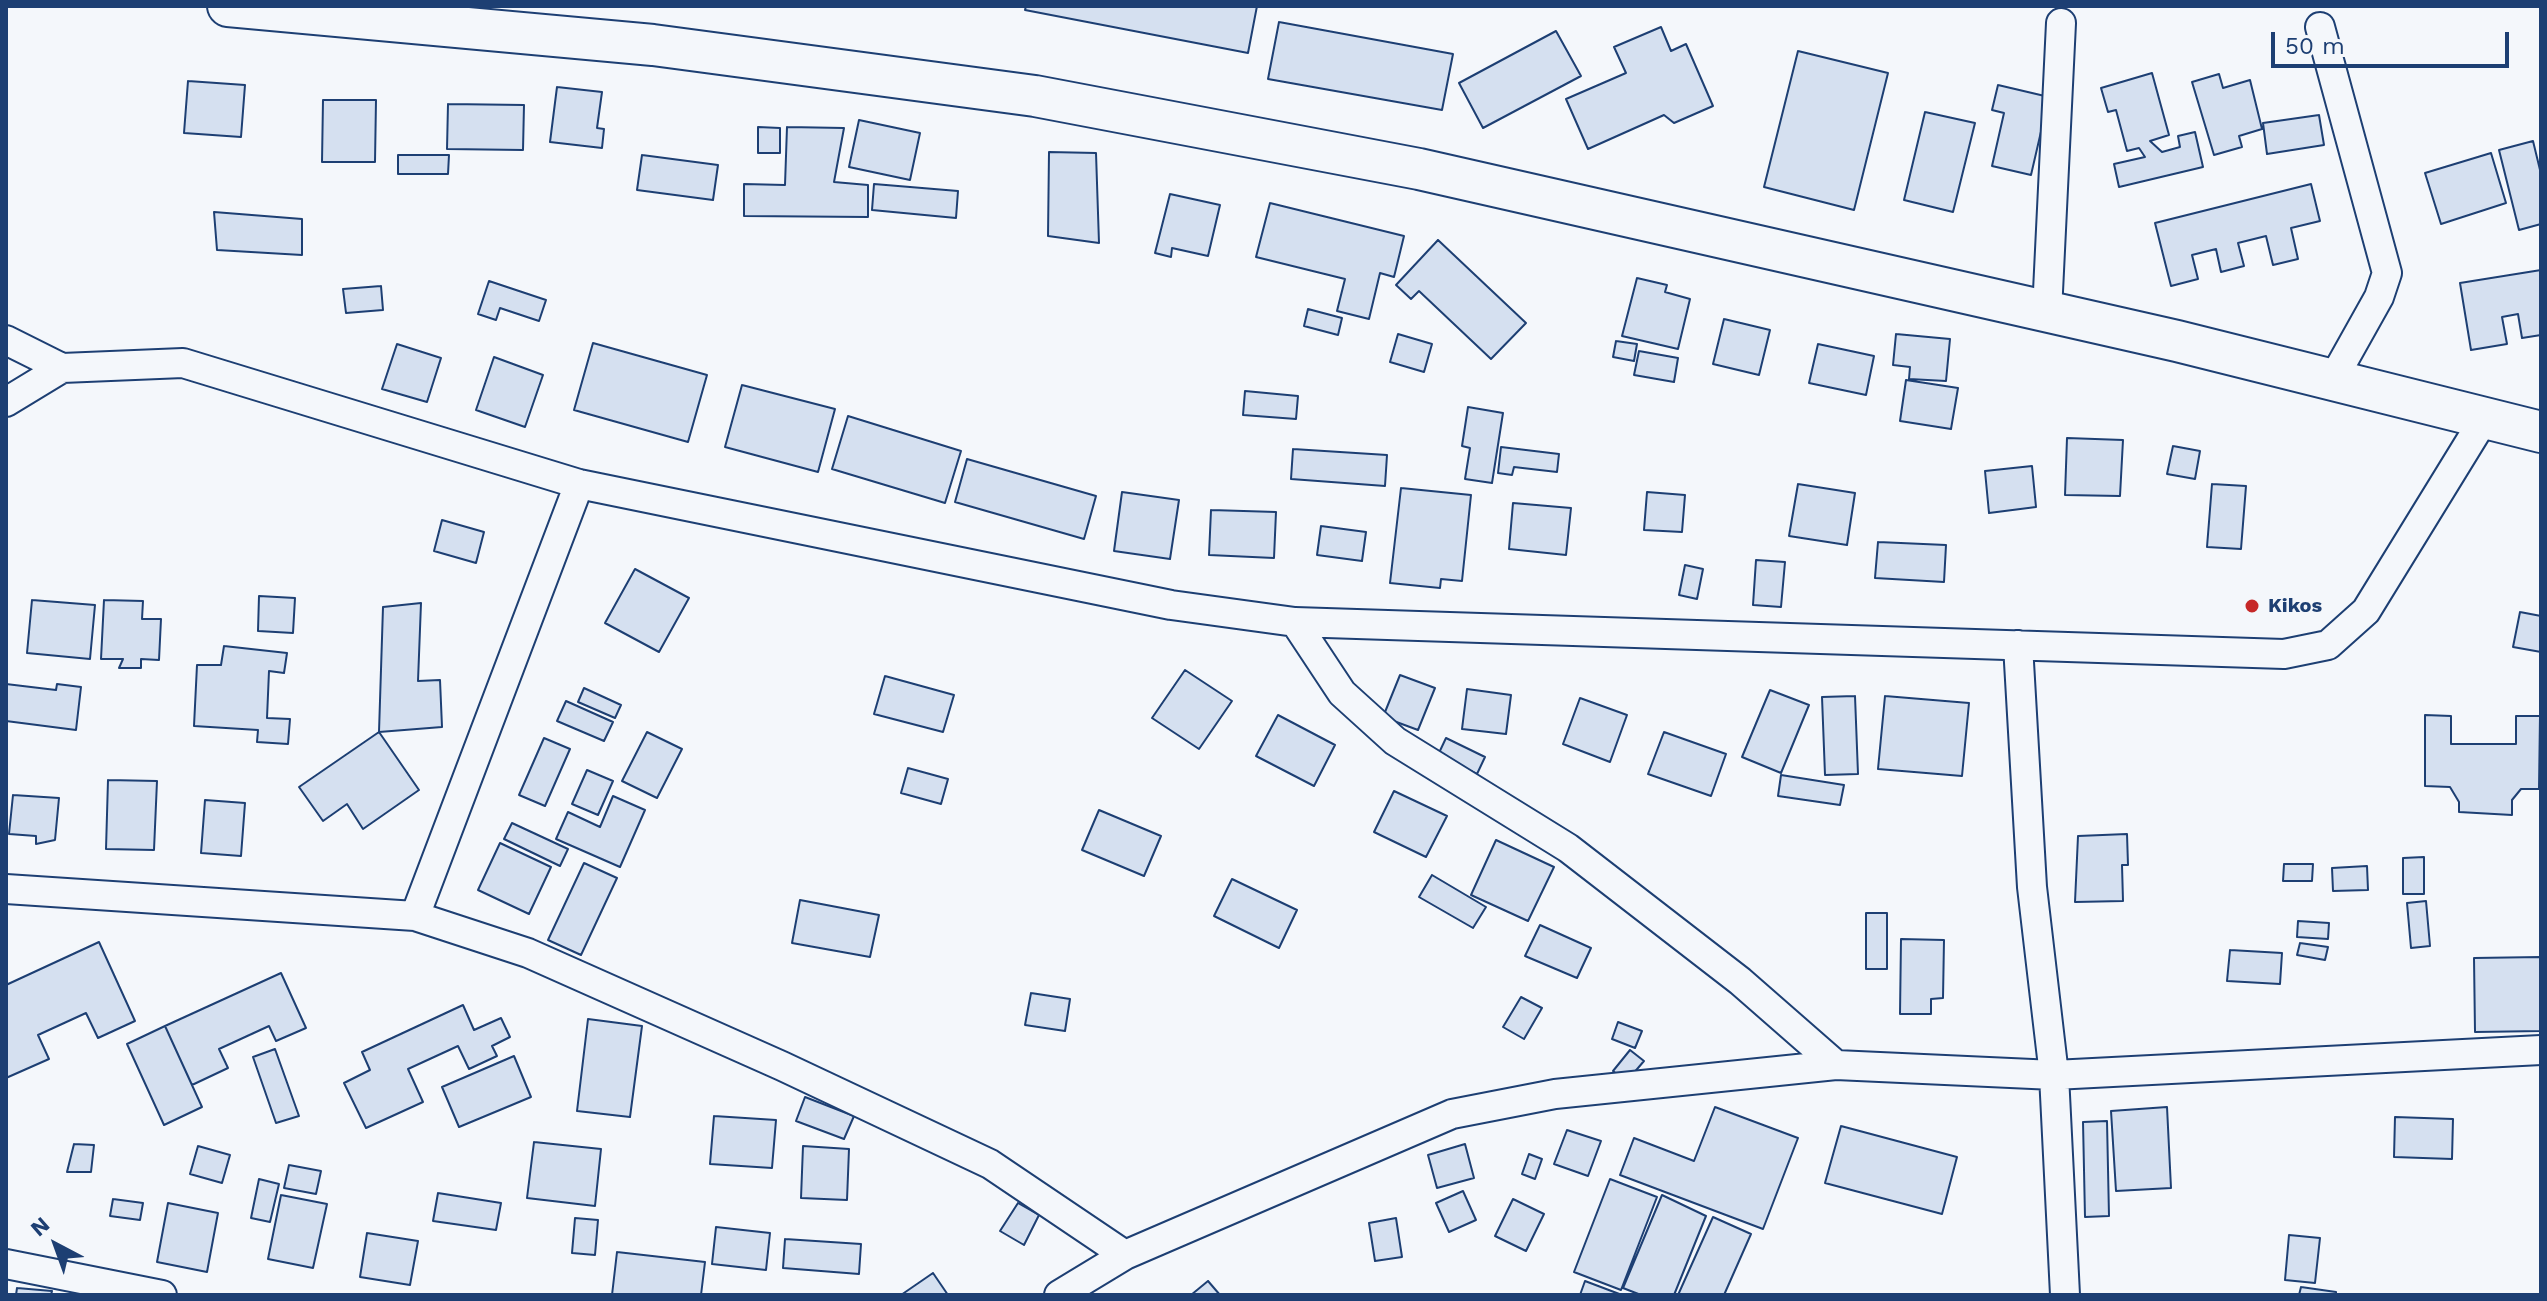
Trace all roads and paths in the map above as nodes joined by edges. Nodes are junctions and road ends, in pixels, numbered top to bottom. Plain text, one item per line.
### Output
1 (228, 6) edge
2 (2061, 23) dead end
3 (2320, 27) dead end
4 (2047, 312) junction
5 (6, 340) edge
6 (62, 368) junction
7 (2332, 381) junction
8 (6, 402) edge
9 (2484, 419) junction
10 (2541, 432) edge
11 (579, 484) junction
12 (1295, 622) junction
13 (2018, 645) junction
14 (6, 889) edge
15 (415, 916) junction
16 (2541, 1050) edge
17 (1836, 1065) junction
18 (2054, 1075) junction
19 (1125, 1255) junction
20 (6, 1264) edge
21 (162, 1295) edge
22 (1059, 1295) edge
23 (2065, 1295) edge

1 - 4 street
2 - 4 street
3 - 7 street
4 - 7 street
5 - 6 street
6 - 8 street
6 - 11 street
7 - 9 street
9 - 10 street
9 - 13 street
11 - 12 street
11 - 15 street
12 - 13 street
12 - 17 street
13 - 18 street
14 - 15 street
15 - 19 street
16 - 18 street
17 - 18 street
17 - 19 street
18 - 23 street
19 - 22 street
20 - 21 street

